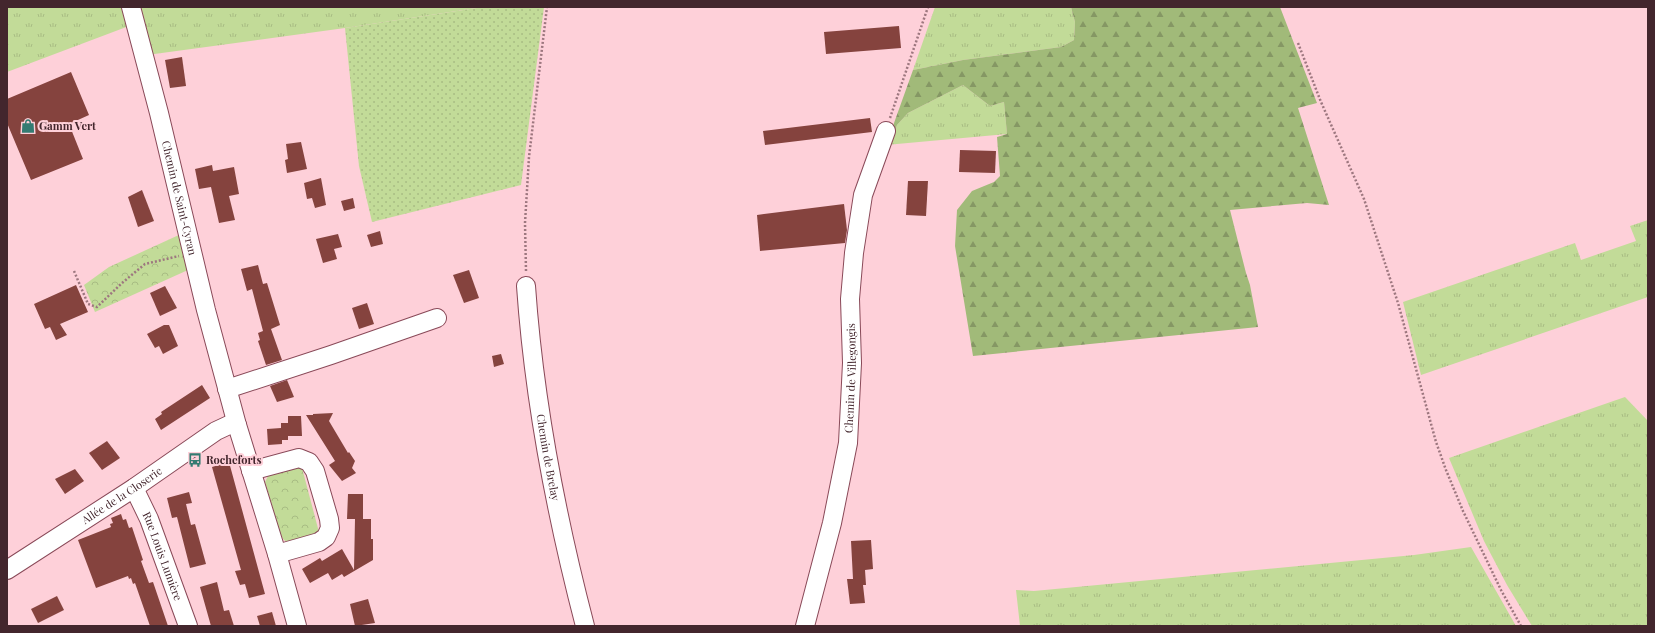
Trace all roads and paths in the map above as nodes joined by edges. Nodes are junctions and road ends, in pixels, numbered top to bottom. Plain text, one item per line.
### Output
1 (131, 7) edge
2 (547, 7) edge
3 (928, 7) edge
4 (1298, 43) dead end
5 (886, 131) joint
6 (193, 253) junction
7 (74, 271) dead end
8 (526, 286) joint
9 (437, 318) dead end
10 (227, 389) junction
11 (237, 425) junction
12 (251, 471) junction
13 (134, 488) junction
14 (277, 554) junction
15 (7, 570) edge
16 (188, 626) edge
17 (297, 626) edge
18 (585, 626) edge
19 (805, 626) edge
20 (1521, 626) edge

1 - 6 street, Chemin de Saint-Cyran
2 - 8 path
3 - 5 path
4 - 20 path
5 - 19 street, Chemin de Villegongis
6 - 7 path
6 - 10 street, Chemin de Saint-Cyran
8 - 18 street, Chemin de Brelay
9 - 10 street
10 - 11 street, Chemin de Saint-Cyran
11 - 12 street, Chemin de Saint-Cyran
11 - 13 street, Allée de la Closerie
12 - 14 street, Chemin de Saint-Cyran
12 - 14 street
13 - 15 street, Allée de la Closerie
13 - 16 street, Rue Louis Lumière
14 - 17 street, Chemin de Saint-Cyran

